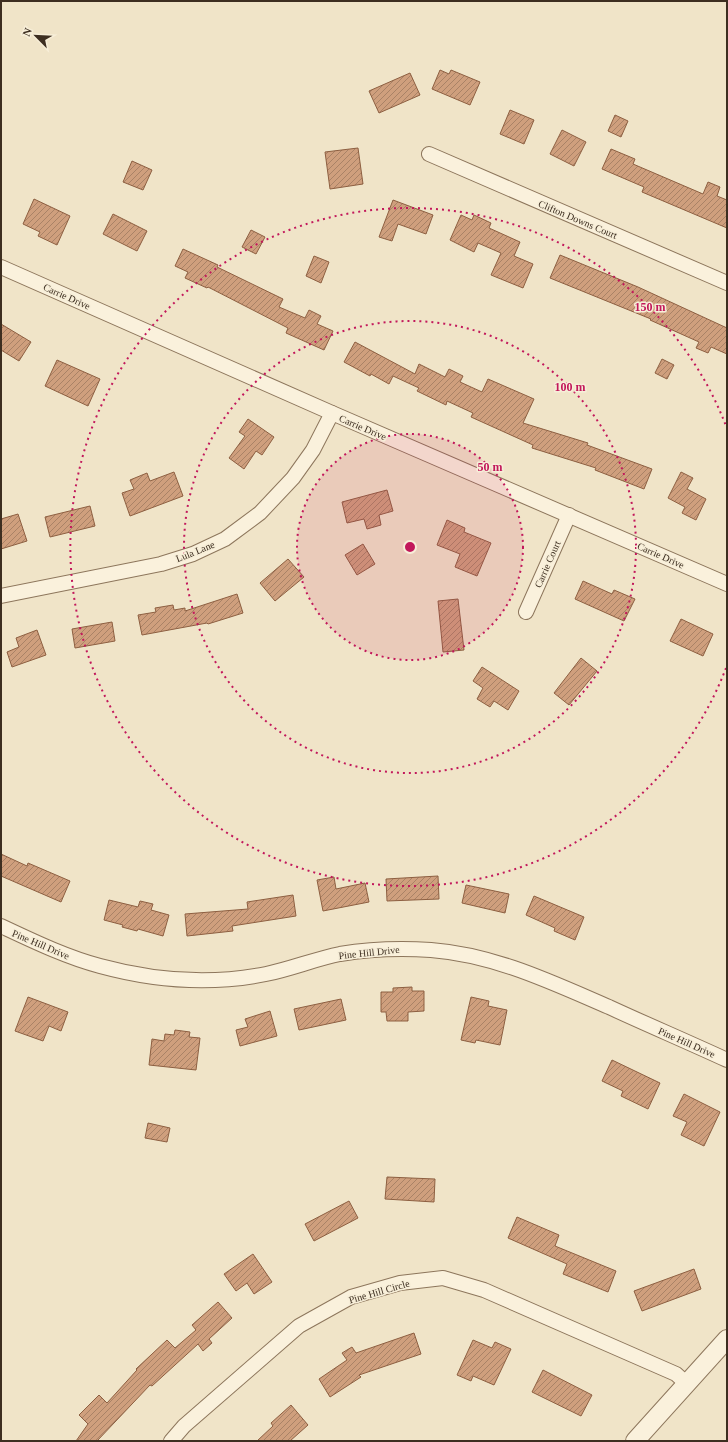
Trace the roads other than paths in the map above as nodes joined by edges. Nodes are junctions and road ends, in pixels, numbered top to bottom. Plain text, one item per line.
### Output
1 (429, 154) dead end
2 (1, 267) edge
3 (727, 283) edge
4 (332, 413) junction
5 (569, 515) junction
6 (727, 584) edge
7 (1, 596) edge
8 (526, 612) dead end
9 (1, 926) edge
10 (727, 1060) edge
11 (727, 1339) edge
12 (687, 1384) junction
13 (171, 1441) edge
14 (635, 1441) edge

1 - 3 street, Clifton Downs Court
2 - 4 street, Carrie Drive
4 - 5 street, Carrie Drive
4 - 7 street, Lula Lane
5 - 6 street, Carrie Drive
5 - 8 street, Carrie Court
9 - 10 street, Pine Hill Drive
11 - 12 street
12 - 13 street, Pine Hill Circle
12 - 14 street

